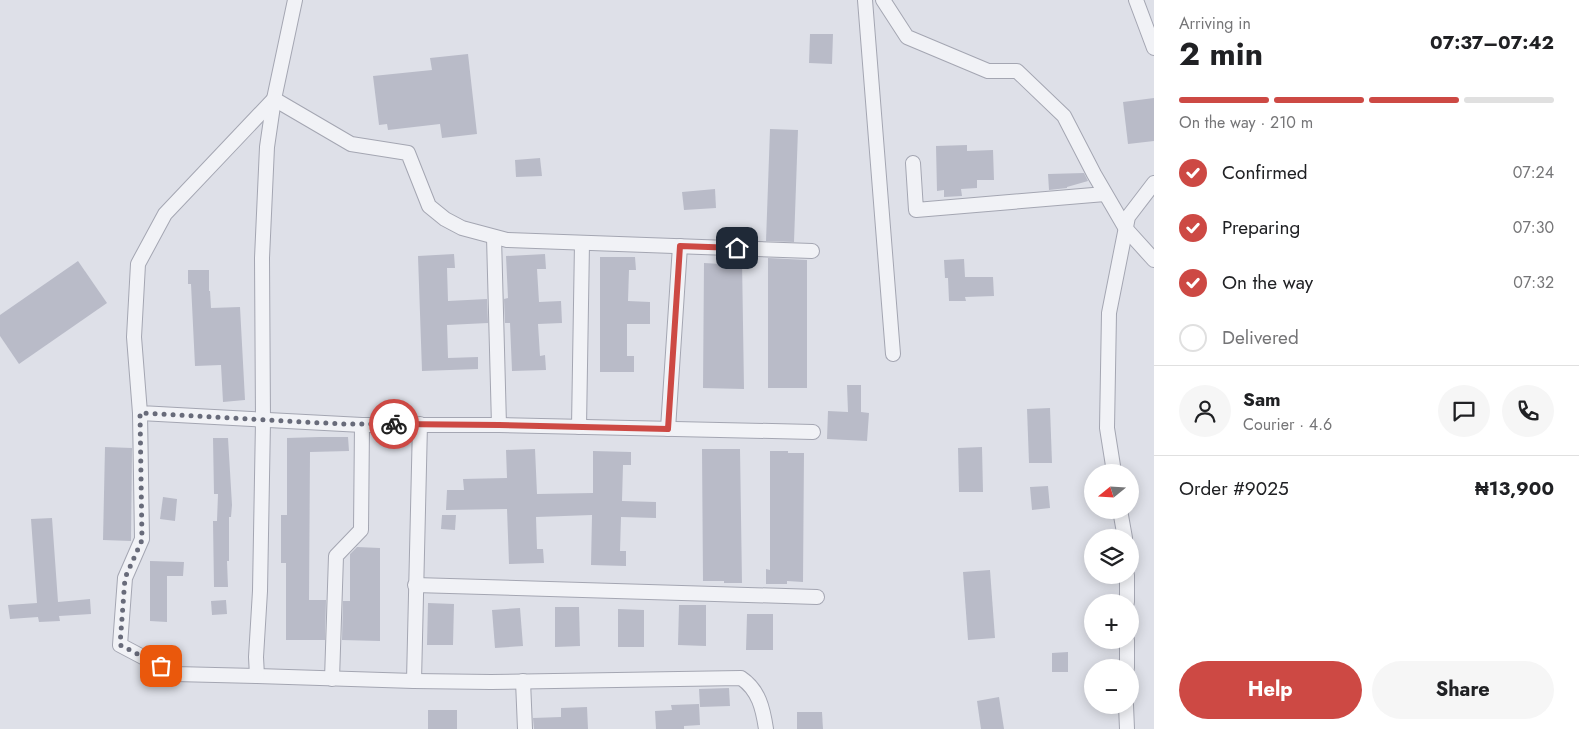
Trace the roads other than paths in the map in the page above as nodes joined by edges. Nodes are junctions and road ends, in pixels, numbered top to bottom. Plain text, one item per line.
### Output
1 (295, 0) edge
2 (865, 0) edge
3 (883, 0) edge
4 (1136, 0) edge
5 (1154, 48) edge
6 (274, 98) junction
7 (913, 163) dead end
8 (1154, 183) edge
9 (1105, 194) junction
10 (1126, 229) junction
11 (494, 236) junction
12 (582, 243) junction
13 (680, 246) junction
14 (812, 251) dead end
15 (1154, 260) edge
16 (893, 354) dead end
17 (140, 413) junction
18 (263, 421) junction
19 (420, 424) junction
20 (362, 425) junction
21 (499, 425) junction
22 (579, 427) junction
23 (668, 429) junction
24 (813, 432) dead end
25 (1113, 464) edge
26 (415, 586) junction
27 (817, 597) dead end
28 (257, 676) junction
29 (332, 679) junction
30 (414, 681) junction
31 (523, 681) junction
32 (1126, 714) edge
33 (524, 729) edge
34 (766, 729) edge
35 (1127, 729) edge

1 - 6 street
2 - 16 street
3 - 9 street
4 - 5 street
6 - 11 street
6 - 17 street
6 - 18 street
7 - 9 street
8 - 10 street
9 - 10 street
10 - 15 street
10 - 25 street
11 - 12 street
11 - 21 street
12 - 13 street
12 - 22 street
13 - 14 street
13 - 23 street
17 - 18 street
17 - 28 street
18 - 20 street
18 - 28 street
19 - 20 street
19 - 21 street
19 - 26 street
20 - 29 street
21 - 22 street
22 - 23 street
23 - 24 street
26 - 27 street
26 - 30 street
28 - 29 street
29 - 30 street
30 - 31 street
31 - 33 street
31 - 34 street
32 - 35 street

